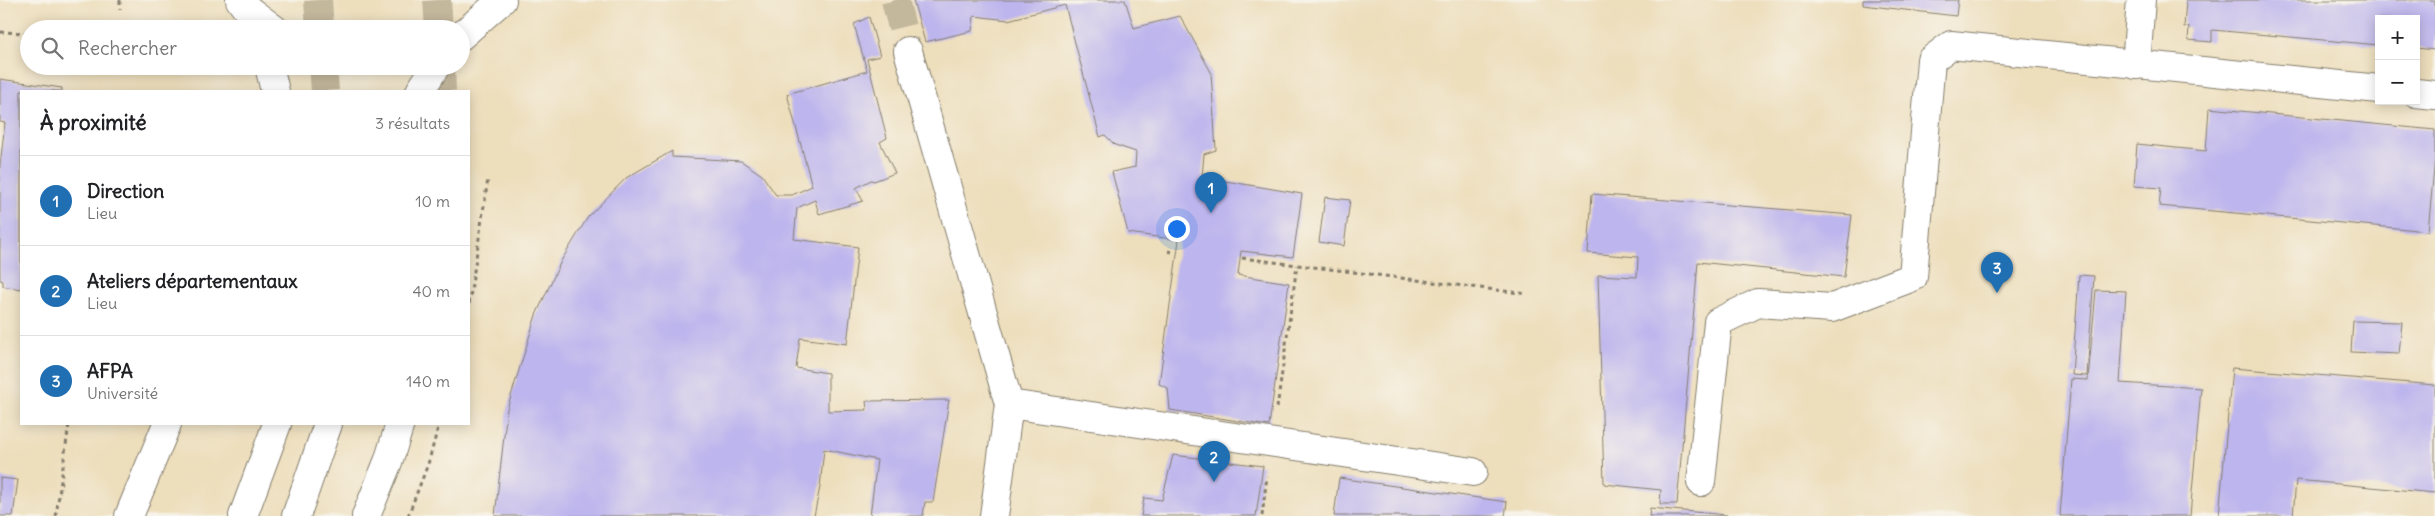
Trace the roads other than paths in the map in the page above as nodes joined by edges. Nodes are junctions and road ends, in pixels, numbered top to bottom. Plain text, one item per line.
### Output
1 (502, 0) edge
2 (2141, 0) edge
3 (242, 9) edge
4 (260, 20) edge
5 (470, 28) edge
6 (908, 51) tunnel mouth
7 (2136, 65) junction
8 (272, 75) edge
9 (430, 75) edge
10 (2375, 89) edge
11 (275, 90) edge
12 (421, 90) edge
13 (2420, 93) edge
14 (2435, 95) edge
15 (1009, 404) junction
16 (167, 425) edge
17 (277, 425) edge
18 (328, 425) edge
19 (400, 425) edge
20 (1473, 472) dead end
21 (1701, 482) dead end
22 (129, 516) edge
23 (243, 516) edge
24 (296, 516) edge
25 (366, 516) edge
26 (994, 516) edge

1 - 5 main road
2 - 7 main road
3 - 4 main road
6 - 15 main road
7 - 10 main road
7 - 21 main road
8 - 11 main road
9 - 12 main road
13 - 14 main road
15 - 20 main road
15 - 26 main road
16 - 22 main road
17 - 23 main road
18 - 24 main road
19 - 25 main road

